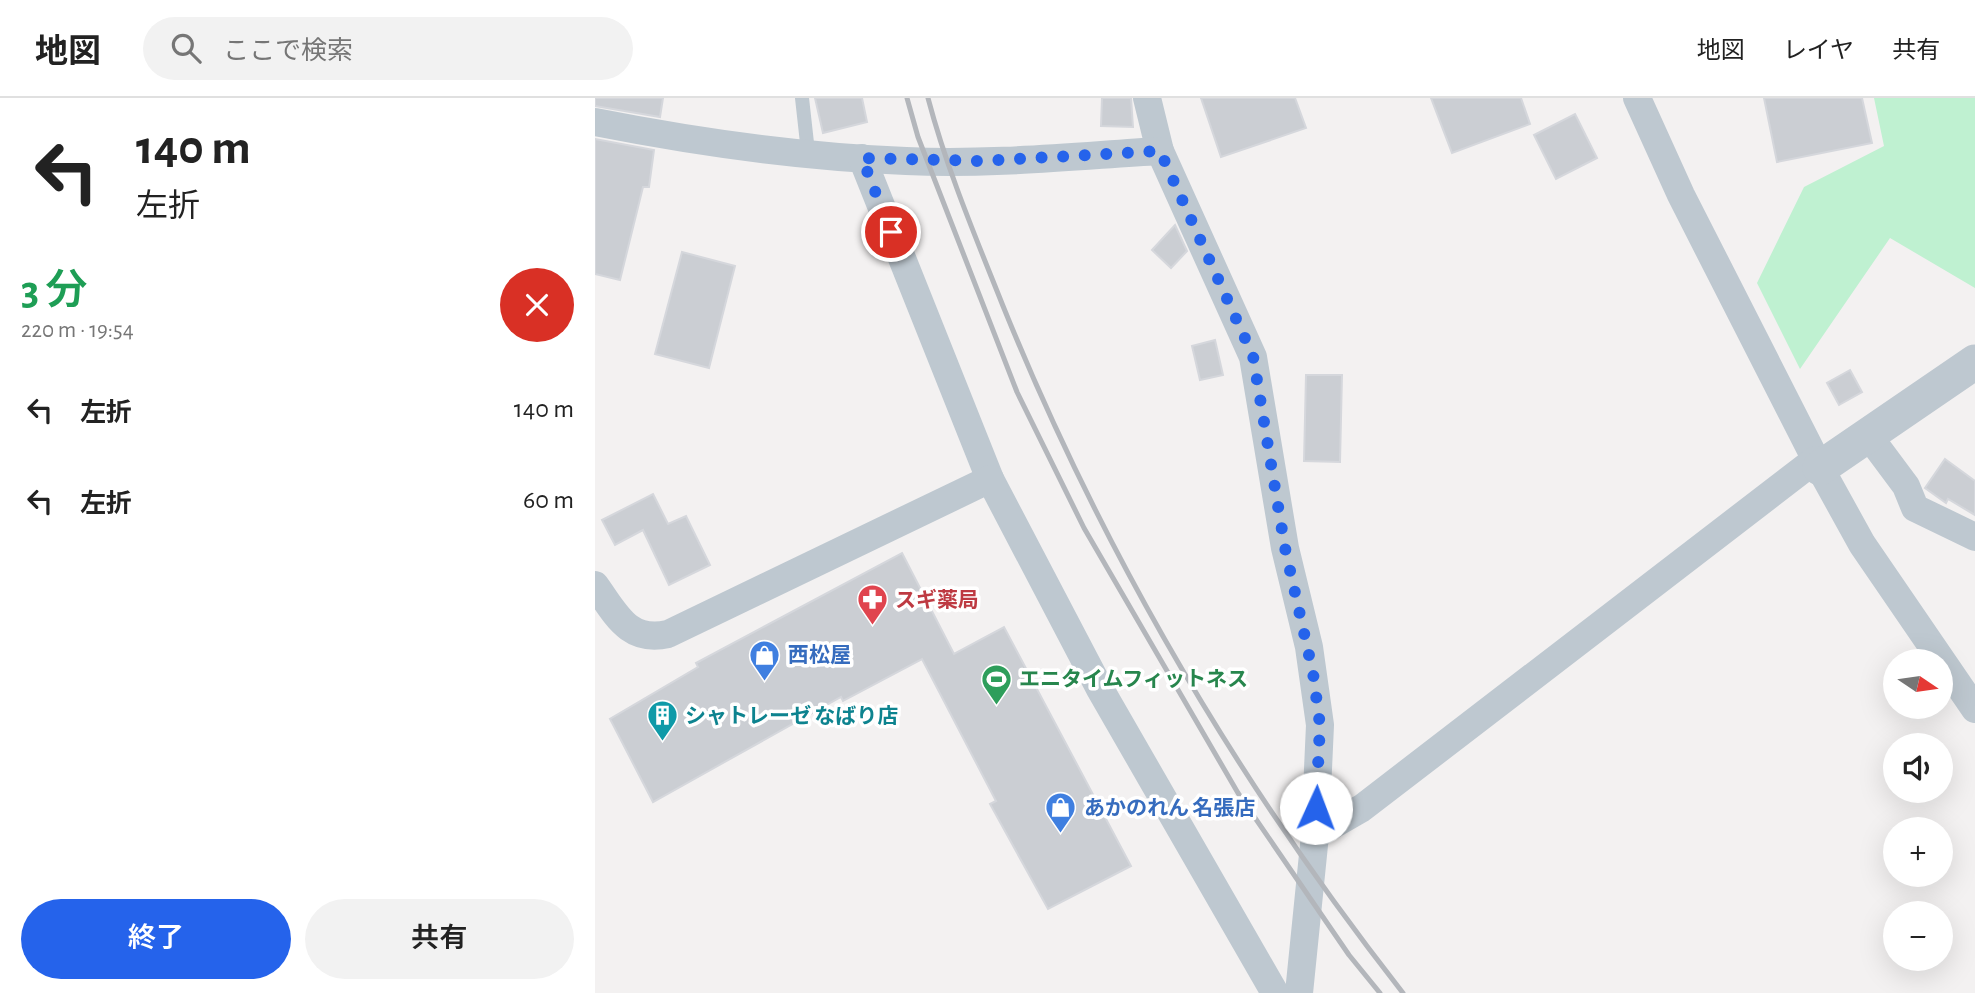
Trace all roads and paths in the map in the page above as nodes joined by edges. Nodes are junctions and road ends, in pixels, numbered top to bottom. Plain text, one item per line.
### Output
1 (802, 98) edge
2 (1147, 98) edge
3 (1637, 98) edge
4 (595, 122) edge
5 (1160, 151) junction
6 (808, 152) junction
7 (862, 158) junction
8 (1975, 362) edge
9 (1868, 435) junction
10 (1818, 464) junction
11 (990, 479) junction
12 (1975, 537) edge
13 (595, 585) edge
14 (1975, 709) edge
15 (1315, 835) junction
16 (1288, 991) edge

1 - 6 lane
2 - 5 street
3 - 10 street
4 - 6 street
5 - 7 street
5 - 15 street
6 - 7 street
7 - 11 street
8 - 9 street
9 - 10 street
9 - 12 street
10 - 14 street
10 - 15 street
11 - 13 street
11 - 16 street
15 - 16 street

